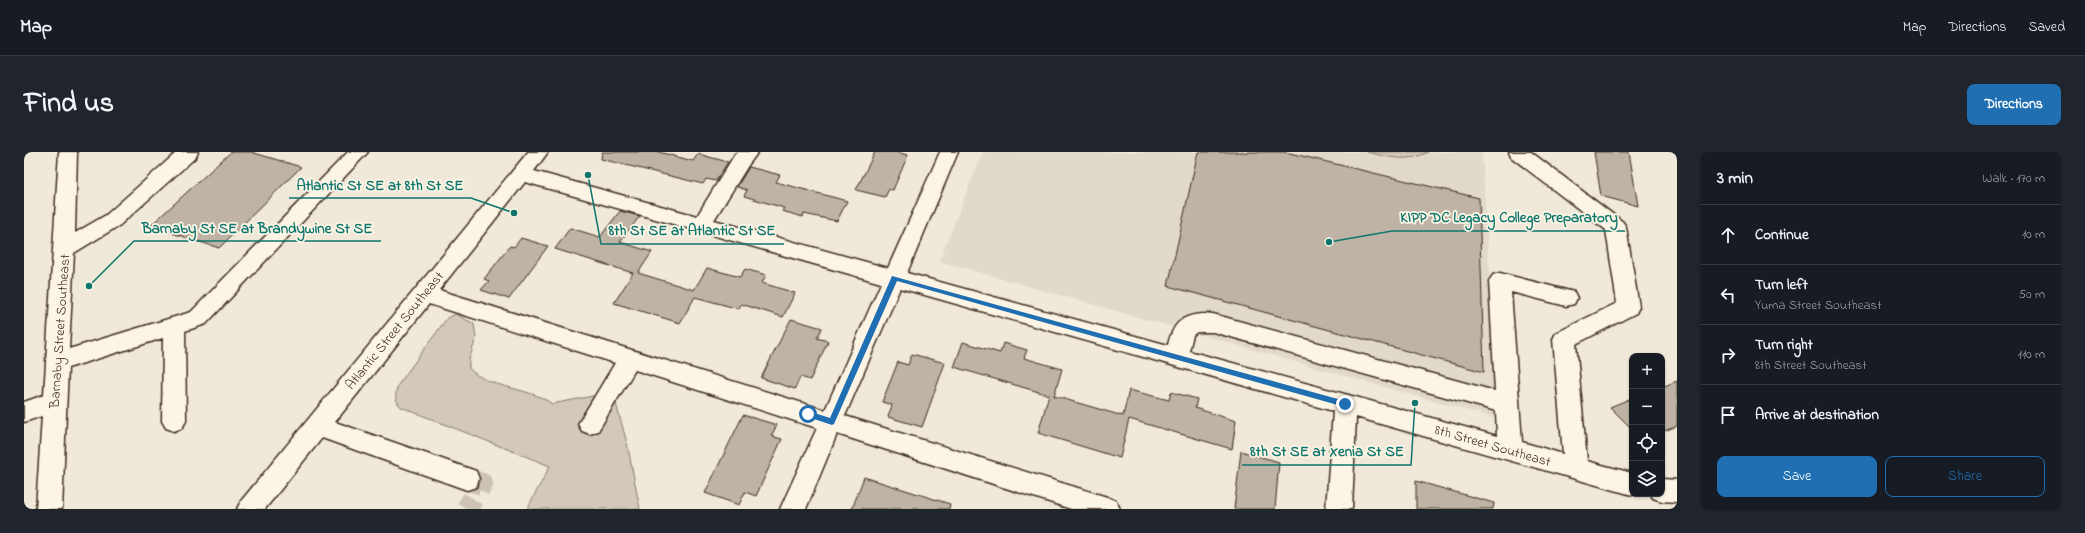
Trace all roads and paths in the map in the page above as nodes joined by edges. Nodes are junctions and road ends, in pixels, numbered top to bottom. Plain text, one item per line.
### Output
1 (68, 152) edge
2 (189, 152) edge
3 (359, 152) edge
4 (539, 152) edge
5 (749, 152) edge
6 (949, 152) edge
7 (1518, 152) edge
8 (521, 174) junction
9 (702, 224) junction
10 (65, 248) junction
11 (895, 278) junction
12 (424, 294) junction
13 (1566, 298) dead end
14 (174, 325) junction
15 (1177, 357) junction
16 (630, 358) junction
17 (56, 363) junction
18 (54, 402) junction
19 (1345, 404) junction
20 (1508, 404) junction
21 (24, 412) edge
22 (174, 422) dead end
23 (832, 422) junction
24 (590, 424) dead end
25 (317, 426) junction
26 (1510, 450) junction
27 (1576, 468) junction
28 (467, 479) tunnel mouth
29 (1629, 483) edge
30 (1665, 490) edge
31 (1677, 491) edge
32 (1065, 503) edge
33 (49, 509) edge
34 (250, 509) edge
35 (794, 509) edge
36 (1107, 509) edge
37 (1339, 509) edge

1 - 10 street, Barnaby Street Southeast
2 - 10 street
3 - 14 street
4 - 8 street, Atlantic Street Southeast
5 - 9 street
6 - 11 street
7 - 27 street
8 - 9 street, 8th Street Southeast
8 - 12 street, Atlantic Street Southeast
9 - 11 street, 8th Street Southeast
10 - 17 street, Barnaby Street Southeast
11 - 15 street, 8th Street Southeast
11 - 23 street
12 - 16 street
12 - 25 street, Atlantic Street Southeast
13 - 20 street
14 - 17 street
14 - 22 street
15 - 19 street, 8th Street Southeast
15 - 20 street
16 - 23 street
16 - 24 street
17 - 18 street, Barnaby Street Southeast
18 - 21 street
18 - 33 street, Barnaby Street Southeast
19 - 26 street, 8th Street Southeast
19 - 37 street
20 - 26 street
23 - 32 street
23 - 35 street
25 - 28 street
25 - 34 street, Atlantic Street Southeast
26 - 27 street, 8th Street Southeast
27 - 29 street, 8th Street Southeast
30 - 31 street
32 - 36 street

